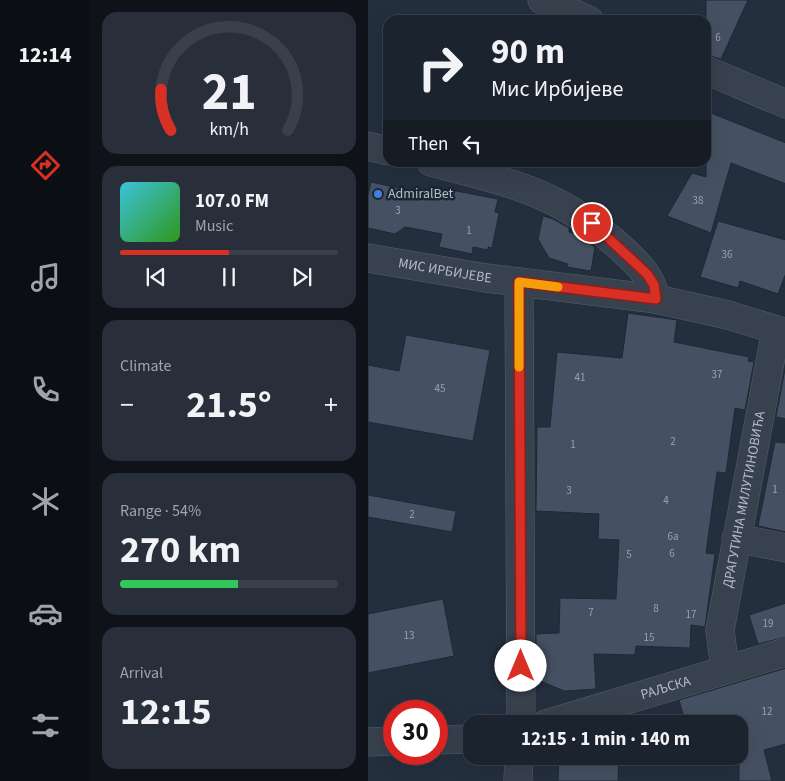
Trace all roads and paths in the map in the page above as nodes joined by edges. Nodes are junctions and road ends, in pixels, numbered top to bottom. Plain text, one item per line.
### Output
1 (542, 0) edge
2 (577, 15) edge
3 (711, 72) edge
4 (786, 104) edge
5 (368, 146) edge
6 (383, 150) edge
7 (452, 167) edge
8 (368, 258) edge
9 (519, 282) junction
10 (656, 299) junction
11 (781, 332) edge
12 (736, 538) junction
13 (786, 548) edge
14 (786, 652) edge
15 (725, 669) junction
16 (521, 715) edge
17 (575, 715) edge
18 (463, 739) edge
19 (448, 740) edge
20 (383, 741) edge
21 (368, 742) edge
22 (519, 765) edge
23 (518, 781) edge

1 - 2 street
3 - 4 street
5 - 6 street
7 - 10 street
8 - 9 street, МИС ИРБИЈЕВЕ
9 - 10 street, МИС ИРБИЈЕВЕ
9 - 16 street
10 - 11 street, МИС ИРБИЈЕВЕ
11 - 12 street, ДРАГУТИНА МИЛУТИНОВИЋА
12 - 13 street
12 - 15 street, ДРАГУТИНА МИЛУТИНОВИЋА
14 - 15 street, РАЉСКА
15 - 17 street, РАЉСКА
18 - 19 street
20 - 21 street
22 - 23 street

